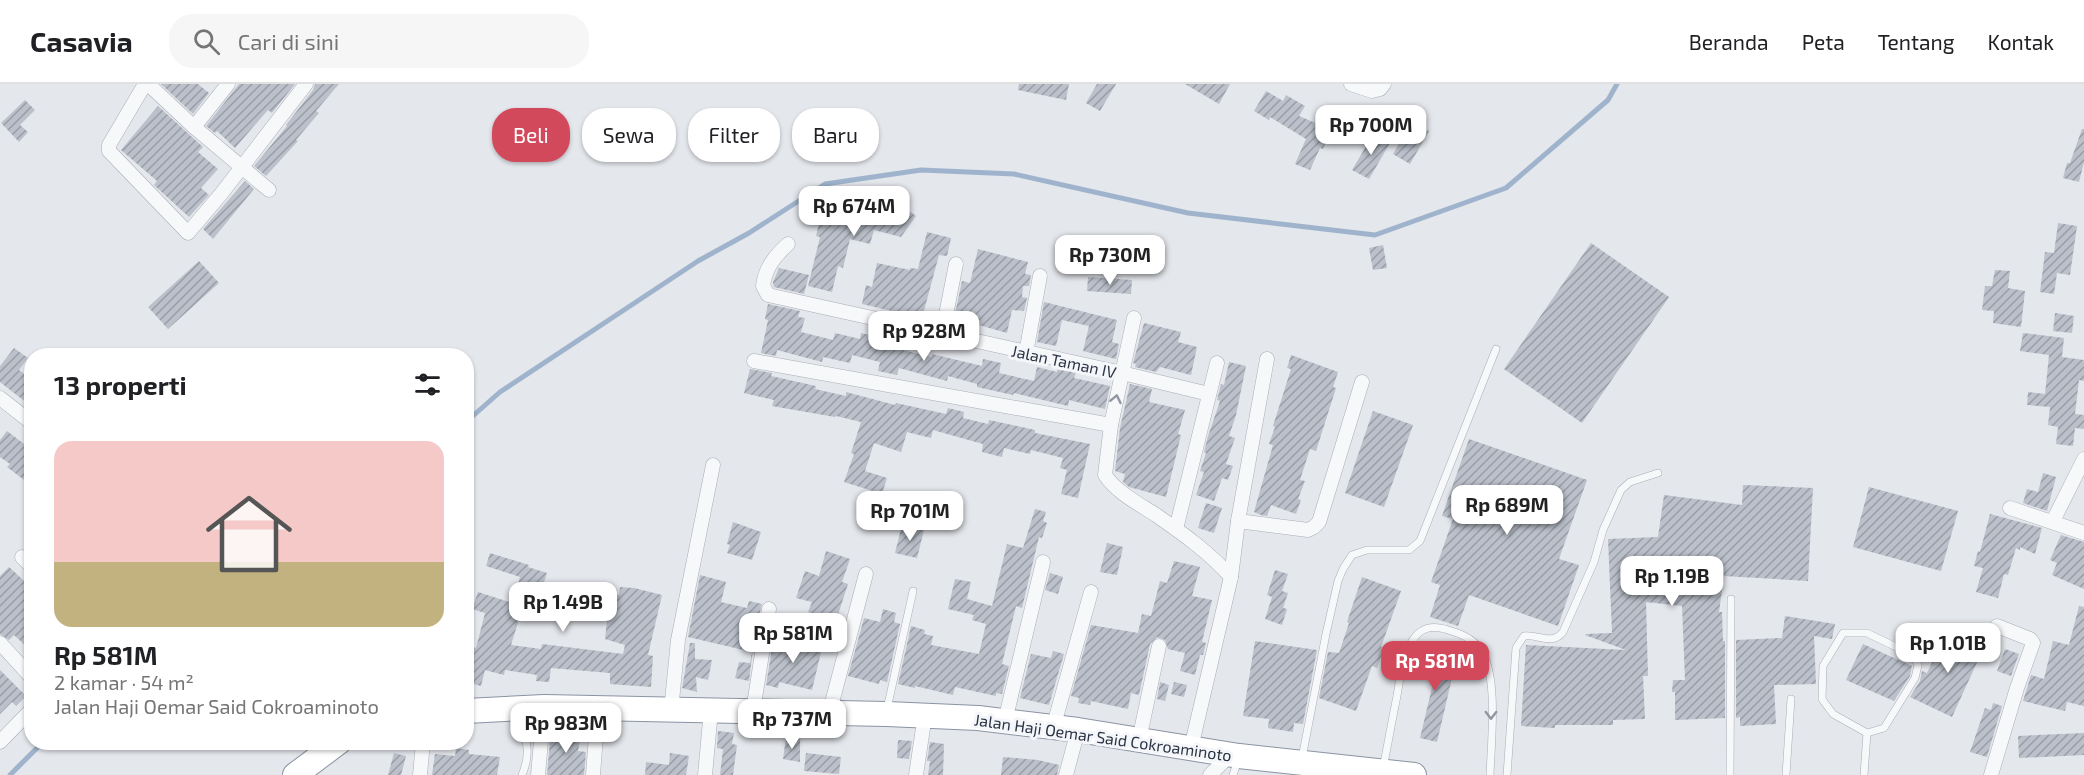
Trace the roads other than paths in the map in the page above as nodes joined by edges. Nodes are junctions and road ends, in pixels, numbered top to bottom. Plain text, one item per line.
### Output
1 (146, 84) edge
2 (228, 84) edge
3 (306, 84) edge
4 (1351, 84) edge
5 (1384, 84) edge
6 (194, 127) junction
7 (241, 167) junction
8 (269, 190) dead end
9 (788, 244) dead end
10 (956, 264) dead end
11 (1040, 276) dead end
12 (1134, 318) dead end
13 (942, 335) junction
14 (1496, 349) dead end
15 (1026, 353) junction
16 (1267, 359) dead end
17 (754, 361) dead end
18 (1217, 363) dead end
19 (1122, 373) junction
20 (1362, 382) dead end
21 (1209, 394) junction
22 (0, 398) edge
23 (24, 417) edge
24 (1111, 425) junction
25 (2084, 459) edge
26 (713, 465) dead end
27 (1658, 473) dead end
28 (2010, 508) dead end
29 (1238, 521) junction
30 (2053, 521) junction
31 (1176, 529) junction
32 (2084, 533) edge
33 (1043, 562) dead end
34 (866, 574) dead end
35 (1231, 577) junction
36 (913, 591) dead end
37 (1091, 592) dead end
38 (1731, 599) dead end
39 (769, 609) dead end
40 (1997, 626) dead end
41 (0, 643) edge
42 (1159, 646) dead end
43 (24, 669) edge
44 (1791, 699) dead end
45 (544, 707) junction
46 (518, 708) junction
47 (598, 709) junction
48 (711, 710) junction
49 (474, 711) edge
50 (671, 711) junction
51 (753, 711) junction
52 (829, 714) junction
53 (887, 714) junction
54 (925, 716) junction
55 (24, 717) edge
56 (1005, 721) junction
57 (1053, 728) junction
58 (1078, 730) junction
59 (1867, 733) junction
60 (1138, 740) junction
61 (0, 742) edge
62 (1191, 748) junction
63 (328, 750) edge
64 (422, 750) edge
65 (1234, 762) edge
66 (1301, 762) junction
67 (1382, 773) junction
68 (295, 775) edge
69 (420, 775) edge
70 (522, 775) edge
71 (538, 775) edge
72 (593, 775) edge
73 (705, 775) edge
74 (916, 775) edge
75 (1066, 775) edge
76 (1210, 775) edge
77 (1414, 775) edge
78 (1490, 775) edge
79 (1507, 775) edge
80 (1730, 775) edge
81 (1786, 775) edge
82 (1864, 775) edge
83 (1991, 775) edge

1 - 6 street
1 - 7 street
2 - 6 street
3 - 7 street
4 - 5 street
6 - 7 street
7 - 8 street
9 - 13 street, Jalan Taman IV
10 - 13 street
11 - 15 street
12 - 19 street
13 - 15 street, Jalan Taman IV
14 - 66 lane
15 - 19 street, Jalan Taman IV
16 - 29 street
17 - 24 street
18 - 21 street
19 - 21 street, Jalan Taman IV
24 -> 19 street
20 - 29 street
21 - 31 street
22 - 23 street
24 - 31 street
25 - 30 street
26 - 50 street
27 - 79 lane
28 - 30 street
29 - 35 street
30 - 32 street
31 - 35 street
33 - 56 street
34 - 52 street
35 - 62 street
36 - 53 lane
37 - 57 street
38 - 80 lane
39 - 51 street
40 - 83 street
41 - 43 street
42 - 60 street
44 - 81 lane
45 - 46 highway, Jalan Haji Oemar Said Cokroaminoto
45 - 47 highway, Jalan Haji Oemar Said Cokroaminoto
45 - 71 street
46 - 49 highway, Jalan Haji Oemar Said Cokroaminoto
46 - 70 lane
47 - 50 highway, Jalan Haji Oemar Said Cokroaminoto
47 - 72 street
48 - 50 highway, Jalan Haji Oemar Said Cokroaminoto
48 - 51 highway, Jalan Haji Oemar Said Cokroaminoto
48 - 73 street
51 - 52 highway, Jalan Haji Oemar Said Cokroaminoto
52 - 53 highway, Jalan Haji Oemar Said Cokroaminoto
53 - 54 highway, Jalan Haji Oemar Said Cokroaminoto
54 - 56 highway, Jalan Haji Oemar Said Cokroaminoto
54 - 74 street
55 - 61 street
56 - 57 highway, Jalan Haji Oemar Said Cokroaminoto
57 - 58 highway, Jalan Haji Oemar Said Cokroaminoto
58 - 60 highway, Jalan Haji Oemar Said Cokroaminoto
58 - 75 street
59 - 59 lane
59 - 82 lane
60 - 62 highway, Jalan Haji Oemar Said Cokroaminoto
62 - 65 highway, Jalan Haji Oemar Said Cokroaminoto
63 - 68 highway
64 - 69 street
65 - 66 highway, Jalan Haji Oemar Said Cokroaminoto
65 - 76 street
66 - 67 highway, Jalan Haji Oemar Said Cokroaminoto
67 - 77 highway, Jalan Haji Oemar Said Cokroaminoto
67 -> 78 lane

